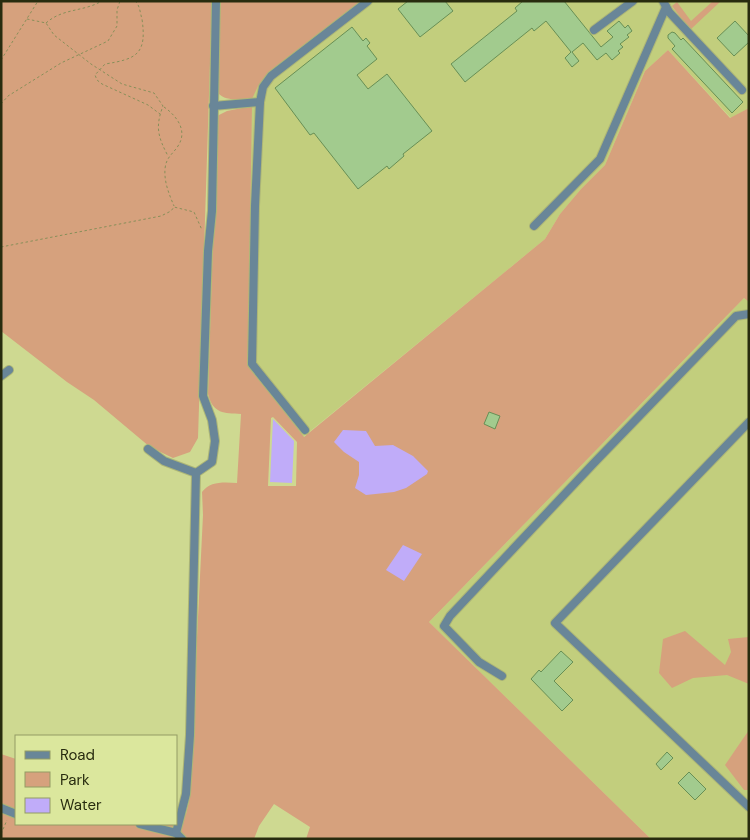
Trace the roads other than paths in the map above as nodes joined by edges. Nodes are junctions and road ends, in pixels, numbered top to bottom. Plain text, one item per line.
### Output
1 (216, 1) edge
2 (368, 1) edge
3 (633, 1) edge
4 (664, 4) edge
5 (594, 30) dead end
6 (742, 90) dead end
7 (260, 102) junction
8 (213, 106) junction
9 (534, 226) dead end
10 (749, 314) edge
11 (9, 370) dead end
12 (1, 376) edge
13 (749, 422) edge
14 (305, 430) dead end
15 (148, 449) dead end
16 (196, 473) junction
17 (502, 676) dead end
18 (749, 807) edge
19 (1, 808) edge
20 (13, 813) edge
21 (143, 825) edge
22 (179, 836) edge

1 - 8 lane
2 - 7 lane
3 - 5 lane
4 - 6 lane
4 - 9 lane
7 - 8 lane
7 - 14 lane
8 - 16 lane
10 - 17 lane
11 - 12 lane
13 - 18 lane
15 - 16 lane
16 - 22 lane
19 - 20 lane
21 - 22 lane

